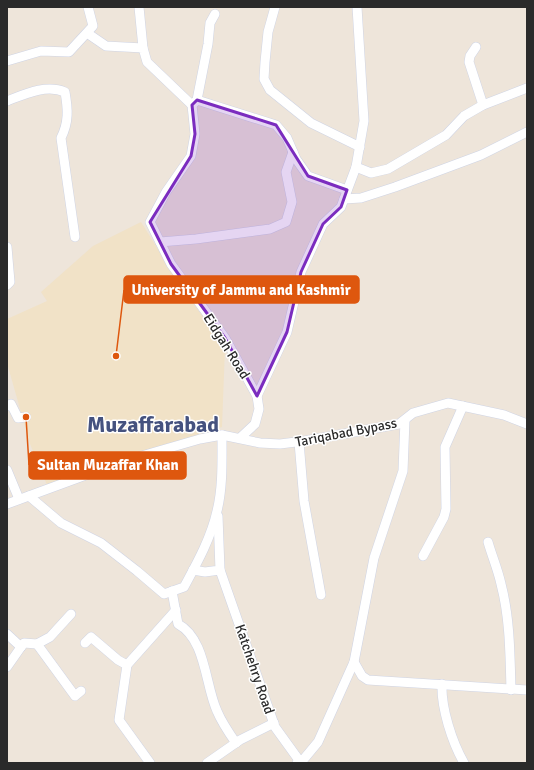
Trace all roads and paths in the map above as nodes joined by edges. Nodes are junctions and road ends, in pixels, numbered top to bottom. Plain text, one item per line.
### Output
1 (88, 7) edge
2 (139, 7) edge
3 (275, 7) edge
4 (357, 7) edge
5 (214, 14) dead end
6 (87, 33) junction
7 (476, 47) dead end
8 (143, 48) junction
9 (7, 61) edge
10 (527, 88) edge
11 (7, 101) edge
12 (195, 102) junction
13 (483, 105) junction
14 (527, 132) edge
15 (360, 147) junction
16 (293, 152) junction
17 (356, 167) junction
18 (346, 194) junction
19 (75, 237) dead end
20 (160, 242) junction
21 (7, 247) edge
22 (7, 285) edge
23 (257, 396) junction
24 (7, 406) edge
25 (463, 406) junction
26 (26, 417) dead end
27 (405, 420) junction
28 (527, 424) edge
29 (226, 435) junction
30 (240, 438) junction
31 (299, 442) junction
32 (7, 470) edge
33 (29, 496) junction
34 (19, 499) junction
35 (7, 504) edge
36 (218, 511) junction
37 (488, 542) dead end
38 (423, 556) dead end
39 (193, 570) junction
40 (220, 570) junction
41 (172, 591) junction
42 (321, 595) dead end
43 (176, 610) junction
44 (71, 614) dead end
45 (7, 634) edge
46 (85, 643) dead end
47 (37, 644) junction
48 (21, 647) junction
49 (354, 662) junction
50 (127, 664) junction
51 (7, 667) edge
52 (442, 684) junction
53 (512, 690) junction
54 (527, 690) edge
55 (81, 691) dead end
56 (274, 723) junction
57 (236, 743) junction
58 (299, 762) edge
59 (150, 763) edge
60 (207, 763) edge
61 (464, 763) edge

1 - 6 street
2 - 8 street
3 - 15 street
4 - 15 street
5 - 12 street
6 - 8 street
6 - 9 street
7 - 13 street
8 - 12 street
10 - 13 street
11 - 19 street
12 - 16 street
12 - 20 street, Eidgah Road
13 - 17 street
14 - 18 street
15 - 17 street
16 - 18 street
16 - 20 street
17 - 18 street
18 - 23 street
20 - 23 street, Eidgah Road
21 - 22 street
23 - 30 street, Eidgah Road
24 - 26 street
25 - 27 street, Tariqabad Bypass
25 - 28 street, Tariqabad Bypass
25 - 38 street
27 - 31 street, Tariqabad Bypass
27 - 49 street
29 - 30 street, Tariqabad Bypass
29 - 33 street
29 - 36 street
30 - 31 street, Tariqabad Bypass
31 - 42 street
32 - 34 street
33 - 34 street
33 - 41 street
34 - 35 street
36 - 39 street
36 - 40 street, Katchehry Road
37 - 53 street
39 - 40 street
39 - 41 street
40 - 56 street, Katchehry Road
41 - 43 street
43 - 50 street
43 - 57 street
44 - 47 street
45 - 48 street
46 - 50 street
47 - 48 street
47 - 55 street
48 - 51 street
49 - 52 street
49 - 58 street
50 - 59 street
52 - 53 street
52 - 61 street
53 - 54 street
56 - 57 street
56 - 58 street, Katchehry Road
57 - 60 street

